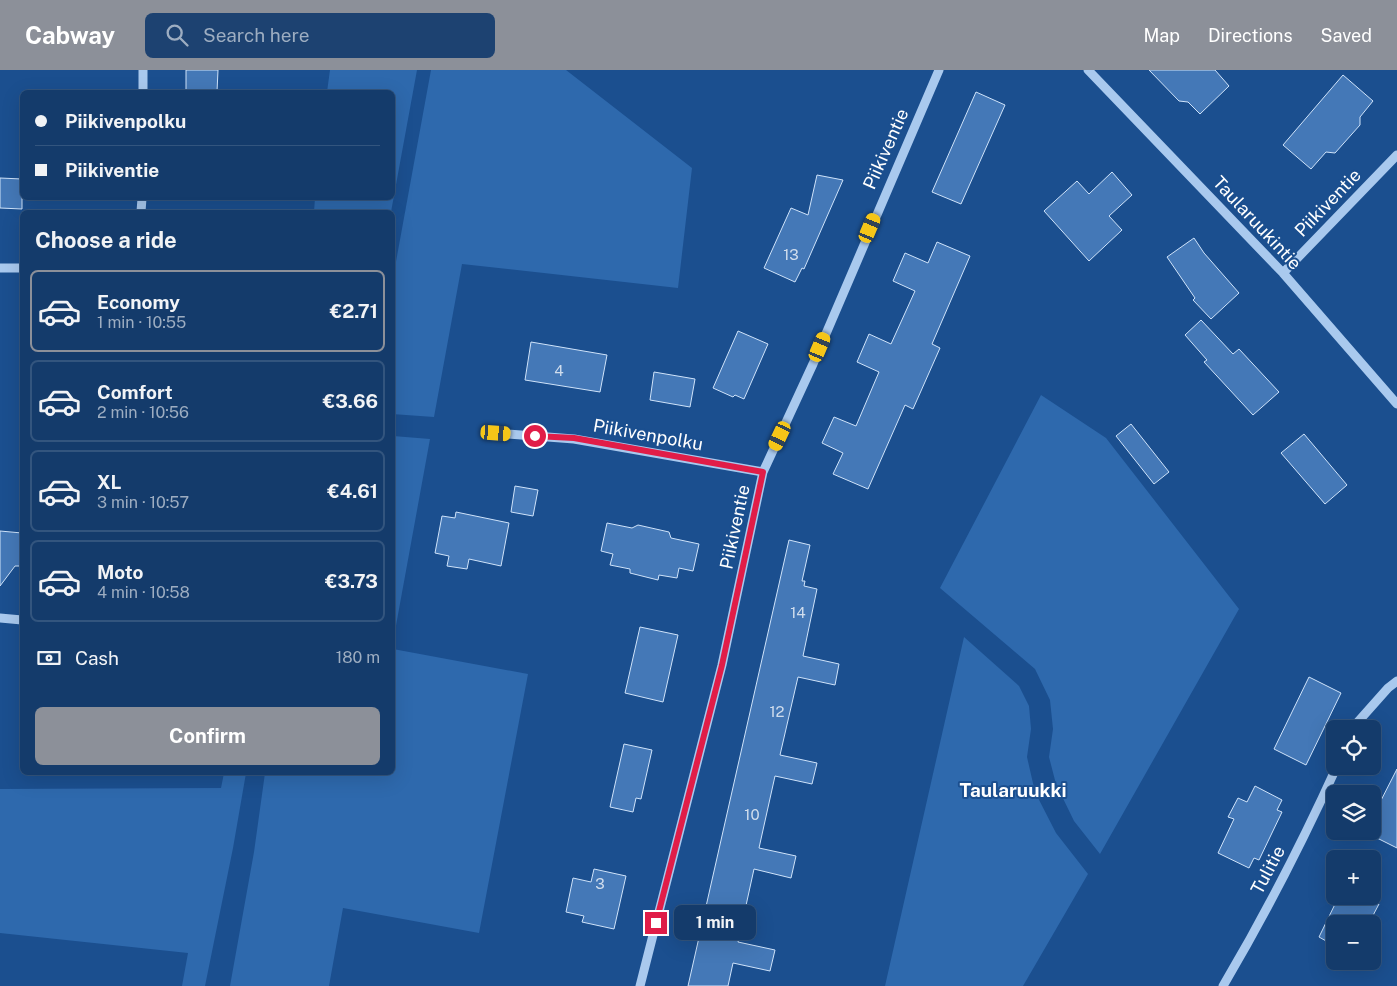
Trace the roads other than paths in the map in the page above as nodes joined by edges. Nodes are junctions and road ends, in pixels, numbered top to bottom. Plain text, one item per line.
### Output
1 (143, 70) edge
2 (938, 70) edge
3 (1088, 70) edge
4 (143, 90) edge
5 (1397, 155) edge
6 (0, 268) edge
7 (20, 268) edge
8 (1283, 273) junction
9 (1397, 404) edge
10 (496, 433) dead end
11 (763, 472) junction
12 (0, 618) edge
13 (20, 620) edge
14 (1397, 681) edge
15 (1360, 720) edge
16 (1333, 775) edge
17 (640, 986) edge
18 (1223, 986) edge

1 - 4 street
2 - 11 street, Piikiventie
3 - 8 street, Taularuukintie
5 - 8 street, Piikiventie
6 - 7 street
8 - 9 street, Taularuukintie
10 - 11 street, Piikivenpolku
11 - 17 street, Piikiventie
12 - 13 street
14 - 15 street
16 - 18 street, Tulitie

